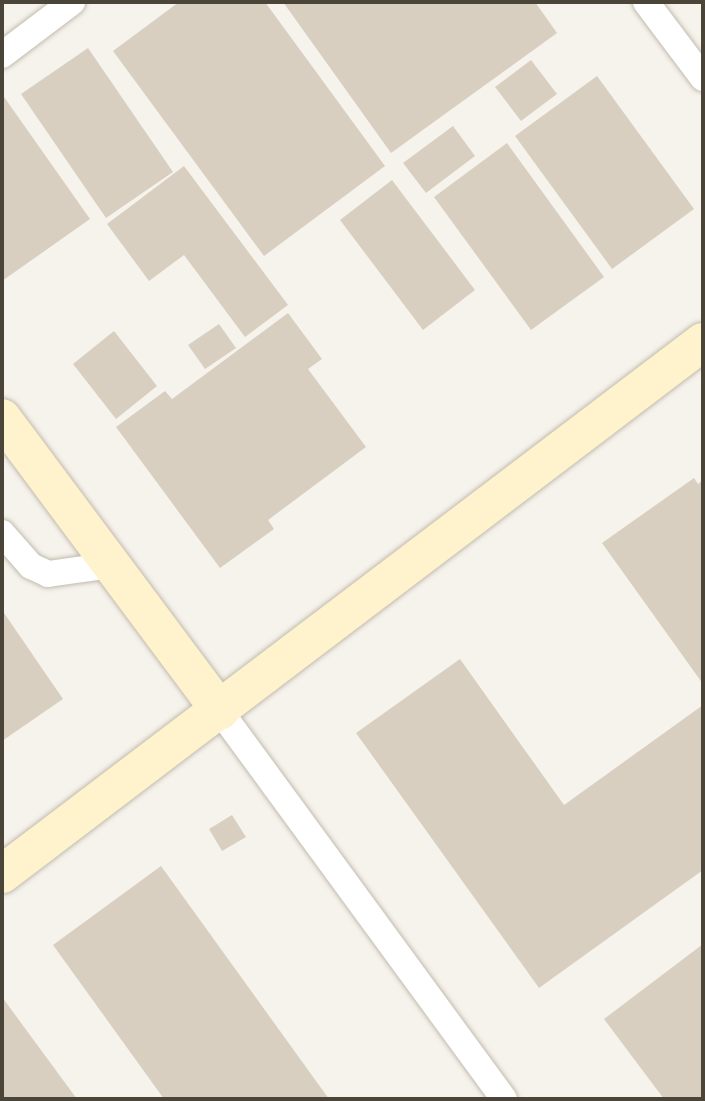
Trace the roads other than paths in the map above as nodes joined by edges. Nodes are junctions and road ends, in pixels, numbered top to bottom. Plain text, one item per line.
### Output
1 (72, 2) edge
2 (646, 2) edge
3 (2, 55) edge
4 (703, 78) edge
5 (703, 342) edge
6 (2, 418) edge
7 (2, 533) edge
8 (112, 565) junction
9 (220, 711) junction
10 (2, 874) edge
11 (504, 1099) edge

1 - 3 street
2 - 4 street
5 - 9 street
6 - 8 street
7 - 8 street
8 - 9 street
9 - 10 street
9 - 11 street

